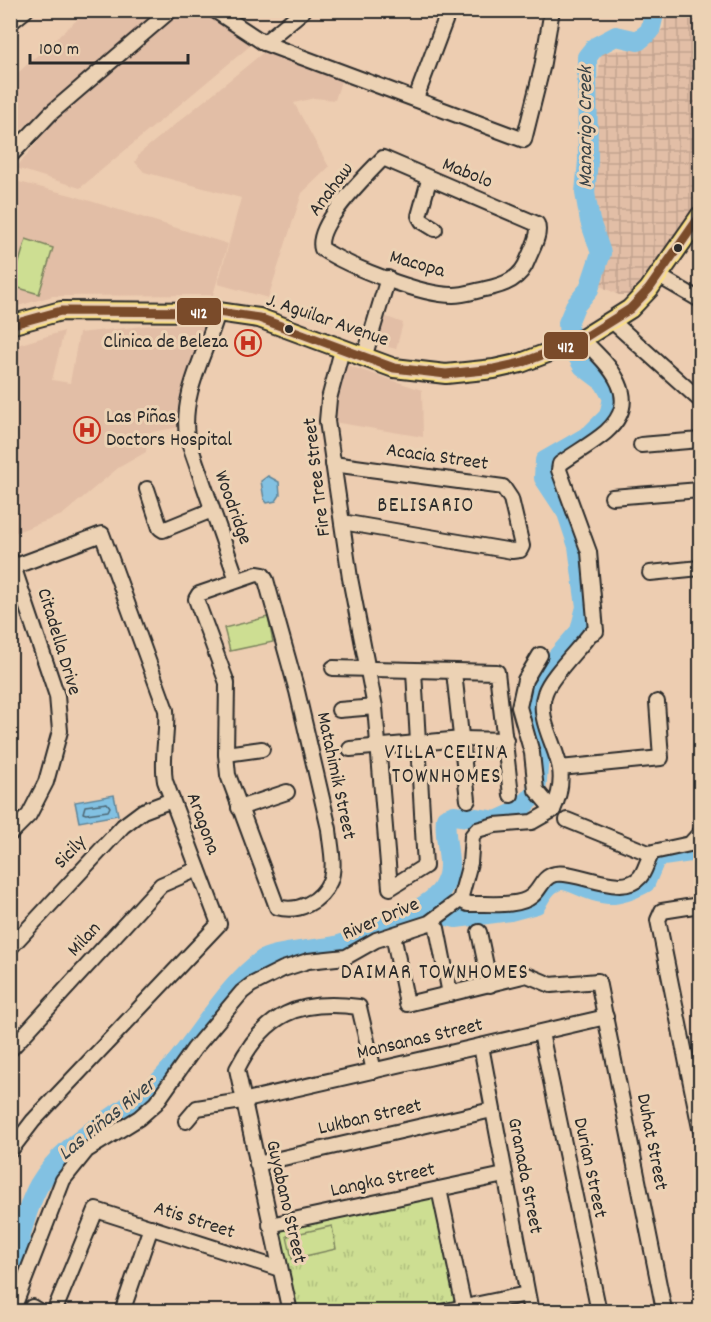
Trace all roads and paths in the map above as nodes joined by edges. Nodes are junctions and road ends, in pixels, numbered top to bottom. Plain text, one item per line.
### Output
1 (26, 10) edge
2 (171, 10) edge
3 (214, 10) edge
4 (304, 10) edge
5 (449, 10) edge
6 (552, 10) edge
7 (10, 23) edge
8 (264, 43) junction
9 (416, 98) junction
10 (10, 156) edge
11 (382, 158) joint
12 (429, 180) junction
13 (700, 216) edge
14 (537, 224) joint
15 (435, 230) dead end
16 (322, 249) joint
17 (657, 275) junction
18 (388, 278) junction
19 (700, 300) edge
20 (218, 312) junction
21 (612, 321) junction
22 (10, 325) edge
23 (581, 340) junction
24 (342, 350) junction
25 (364, 358) junction
26 (700, 400) edge
27 (700, 440) edge
28 (641, 445) dead end
29 (333, 464) junction
30 (147, 489) dead end
31 (700, 490) edge
32 (612, 497) dead end
33 (212, 510) junction
34 (342, 522) junction
35 (12, 562) edge
36 (700, 568) edge
37 (650, 573) dead end
38 (237, 580) junction
39 (540, 655) dead end
40 (333, 668) dead end
41 (368, 670) junction
42 (414, 671) junction
43 (454, 672) junction
44 (657, 702) dead end
45 (375, 707) junction
46 (339, 710) dead end
47 (462, 739) junction
48 (506, 740) junction
49 (418, 742) junction
50 (378, 746) junction
51 (262, 749) dead end
52 (350, 749) dead end
53 (226, 754) junction
54 (560, 768) junction
55 (287, 792) dead end
56 (511, 795) dead end
57 (172, 800) junction
58 (468, 800) dead end
59 (551, 807) junction
60 (239, 808) junction
61 (567, 820) dead end
62 (700, 833) edge
63 (10, 834) edge
64 (651, 854) junction
65 (198, 869) junction
66 (458, 902) junction
67 (700, 905) edge
68 (433, 925) junction
69 (479, 933) dead end
70 (394, 939) dead end
71 (10, 948) edge
72 (490, 985) junction
73 (450, 994) junction
74 (606, 1017) junction
75 (542, 1033) junction
76 (481, 1047) junction
77 (10, 1050) edge
78 (374, 1071) junction
79 (695, 1074) edge
80 (243, 1101) junction
81 (492, 1110) junction
82 (186, 1121) dead end
83 (700, 1128) edge
84 (10, 1150) edge
85 (257, 1164) junction
86 (504, 1175) junction
87 (439, 1189) junction
88 (270, 1225) junction
89 (150, 1227) junction
90 (280, 1269) junction
91 (527, 1294) junction
92 (464, 1307) junction
93 (12, 1311) edge
94 (54, 1311) edge
95 (122, 1311) edge
96 (290, 1311) edge
97 (441, 1311) edge
98 (531, 1311) edge
99 (598, 1311) edge
100 (662, 1311) edge

1 - 7 street
2 - 10 street
3 - 8 street
4 - 8 street
5 - 9 street
6 - 9 street
8 - 9 street
11 - 12 street, Mabolo
11 - 16 street, Anahaw
12 - 14 street, Mabolo
12 - 15 street
13 - 17 main road
14 - 18 street, Macopa
16 - 18 street, Macopa
17 - 19 street
17 - 21 main road
18 - 25 street
20 - 22 main road, J. Aguilar Avenue
20 - 24 main road, J. Aguilar Avenue
20 - 33 street, Woodridge
21 - 23 main road
21 - 26 street
23 - 25 main road, J. Aguilar Avenue
23 - 54 street
24 - 25 main road, J. Aguilar Avenue
24 - 29 street, Fire Tree Street
27 - 28 street
29 - 34 street, Fire Tree Street
29 - 34 street, Acacia Street
30 - 33 street
31 - 32 street
33 - 38 street, Woodridge
34 - 41 street, Fire Tree Street
35 - 57 street, Aragona
35 - 63 street, Citadella Drive
36 - 37 street
38 - 53 street, Matahimik Street
38 - 60 street, Matahimik Street
39 - 59 street
40 - 41 street
41 - 42 street
41 - 45 street, Fire Tree Street
42 - 43 street
42 - 49 street
43 - 47 street
43 - 48 street
44 - 54 street
45 - 46 street
45 - 50 street, Fire Tree Street
47 - 48 street
47 - 49 street
47 - 58 street
48 - 56 street
49 - 50 street
49 - 50 street, Fire Tree Street
50 - 52 street
51 - 53 street
53 - 60 street, Matahimik Street
54 - 59 street
55 - 60 street
57 - 65 street, Aragona
57 - 71 street, Sicily
59 - 66 street
61 - 64 street
62 - 64 street
64 - 66 street
65 - 77 street, Milan
65 - 84 street, Aragona
66 - 68 street, River Drive
67 - 79 street
68 - 73 street
68 - 93 street, River Drive
69 - 72 street
70 - 73 street
72 - 73 street
72 - 74 street, Duhat Street
74 - 75 street, Mansanas Street
74 - 100 street, Duhat Street
75 - 76 street, Mansanas Street
75 - 99 street, Durian Street
76 - 78 street, Mansanas Street
76 - 81 street, Granada Street
78 - 80 street, Mansanas Street
78 - 80 street, Guyabano Street
79 - 83 street
80 - 82 street, Mansanas Street
80 - 85 street, Guyabano Street
81 - 85 street, Lukban Street
81 - 86 street, Granada Street
85 - 88 street, Guyabano Street
86 - 87 street, Langka Street
86 - 91 street, Granada Street
87 - 88 street, Langka Street
87 - 92 street
88 - 90 street, Guyabano Street
89 - 90 street, Atis Street
89 - 94 street, Atis Street
89 - 95 street
90 - 96 street, Guyabano Street
91 - 92 street
91 - 98 street, Granada Street
92 - 97 street

